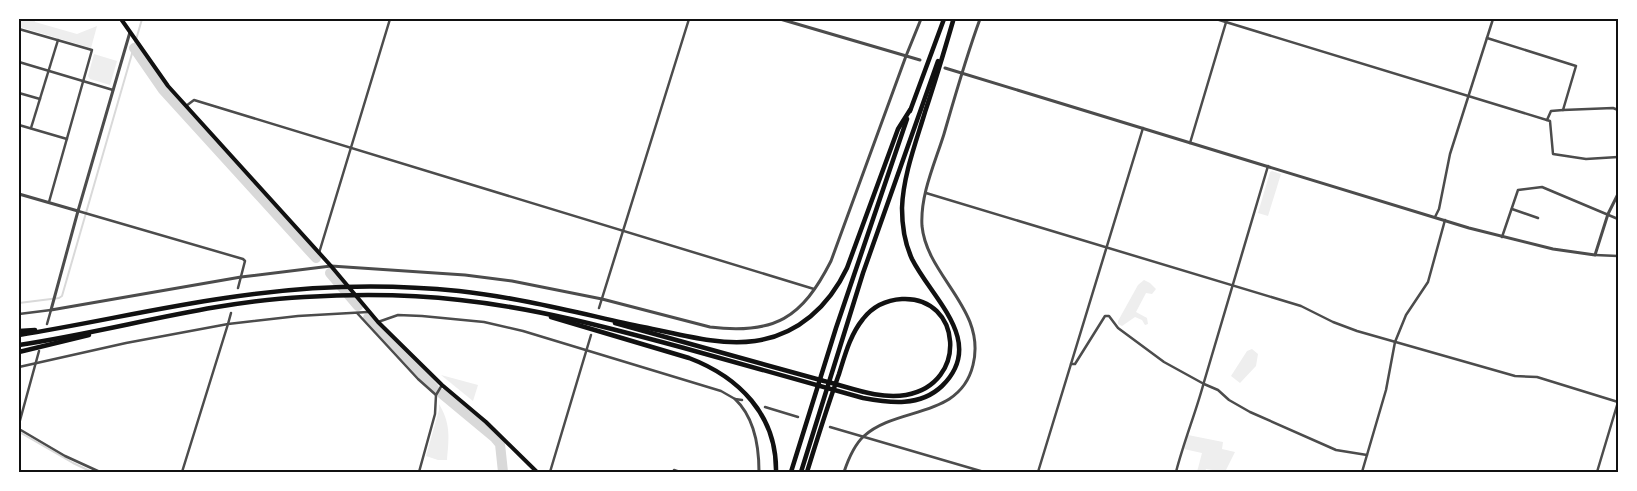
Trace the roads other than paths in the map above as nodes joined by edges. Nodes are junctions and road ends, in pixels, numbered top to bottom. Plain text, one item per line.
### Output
1 (121, 19) edge
2 (390, 19) edge
3 (689, 19) edge
4 (780, 19) edge
5 (921, 19) edge
6 (944, 19) edge
7 (980, 19) edge
8 (1216, 19) edge
9 (1493, 19) edge
10 (953, 20) edge
11 (1227, 20) edge
12 (19, 29) edge
13 (132, 34) junction
14 (1487, 38) junction
15 (58, 40) junction
16 (906, 56) junction
17 (920, 60) dead end
18 (19, 62) edge
19 (945, 68) dead end
20 (48, 71) junction
21 (962, 74) junction
22 (84, 81) junction
23 (113, 90) junction
24 (19, 92) edge
25 (1469, 96) junction
26 (40, 99) junction
27 (186, 106) junction
28 (910, 110) junction
29 (1563, 110) junction
30 (1618, 110) edge
31 (1547, 120) junction
32 (19, 125) edge
33 (30, 128) junction
34 (1143, 128) junction
35 (67, 139) junction
36 (1190, 143) junction
37 (351, 148) junction
38 (1618, 157) edge
39 (1268, 166) junction
40 (926, 193) junction
41 (19, 194) edge
42 (1618, 194) edge
43 (49, 202) junction
44 (1512, 209) junction
45 (80, 211) junction
46 (1608, 214) junction
47 (1435, 217) junction
48 (1538, 218) dead end
49 (1618, 218) edge
50 (1445, 220) junction
51 (623, 231) junction
52 (1502, 237) junction
53 (1107, 248) junction
54 (319, 253) junction
55 (1595, 255) junction
56 (1618, 256) edge
57 (331, 266) junction
58 (241, 277) junction
59 (1231, 286) junction
60 (238, 288) dead end
61 (815, 290) junction
62 (602, 299) junction
63 (599, 308) dead end
64 (51, 310) junction
65 (369, 312) junction
66 (231, 313) dead end
67 (357, 313) junction
68 (540, 313) junction
69 (19, 314) edge
70 (594, 316) junction
71 (378, 322) junction
72 (47, 324) dead end
73 (228, 324) junction
74 (124, 326) junction
75 (56, 329) junction
76 (19, 331) edge
77 (592, 335) dead end
78 (19, 336) edge
79 (1395, 342) junction
80 (19, 345) edge
81 (587, 350) junction
82 (39, 351) dead end
83 (19, 352) edge
84 (1071, 364) junction
85 (35, 365) junction
86 (19, 367) edge
87 (1204, 384) junction
88 (442, 385) junction
89 (436, 395) junction
90 (735, 399) junction
91 (742, 400) dead end
92 (1618, 402) edge
93 (765, 407) dead end
94 (798, 418) dead end
95 (19, 424) edge
96 (830, 427) dead end
97 (19, 429) edge
98 (864, 436) junction
99 (1367, 455) junction
100 (100, 472) edge
101 (182, 472) edge
102 (418, 472) edge
103 (537, 472) edge
104 (551, 472) edge
105 (673, 472) edge
106 (680, 472) edge
107 (759, 472) edge
108 (776, 472) edge
109 (791, 472) edge
110 (801, 472) edge
111 (807, 472) edge
112 (844, 472) edge
113 (984, 472) edge
114 (1038, 472) edge
115 (1176, 472) edge
116 (1362, 472) edge
117 (1597, 472) edge

1 - 13 main road
2 - 37 street
3 - 51 street
4 - 16 street
5 - 16 street
6 - 28 highway
7 - 21 street
8 - 11 street
9 - 14 street
10 - 68 highway
10 - 110 highway
11 - 25 street
11 - 36 street
12 - 15 street
13 - 23 street
13 - 27 main road
14 - 25 street
14 - 29 street
15 - 20 street
15 - 22 street
16 - 17 street
16 - 61 street
18 - 20 street
19 - 21 street
20 - 22 street
20 - 26 street
21 - 34 street
21 - 40 street
22 - 23 street
22 - 35 street
23 - 45 street
24 - 26 street
25 - 31 street
25 - 47 street
26 - 33 street
27 - 37 street
27 - 54 main road
28 - 70 highway
28 - 109 highway
29 - 30 street
29 - 31 street
31 - 38 street
32 - 33 street
33 - 35 street
34 - 36 street
34 - 53 street
35 - 43 street
36 - 39 street
37 - 51 street
37 - 54 street
39 - 47 street
39 - 59 street
40 - 53 street
40 - 98 street
41 - 43 street
42 - 46 street
43 - 45 street
44 - 46 street
44 - 48 street
44 - 52 street
45 - 58 street
45 - 64 street
46 - 49 street
46 - 55 street
47 - 50 street
50 - 52 street
50 - 79 street
51 - 61 street
51 - 62 street
52 - 55 street
53 - 59 street
53 - 84 street
54 - 57 main road
55 - 56 street
57 - 58 street
57 - 62 street
57 - 65 main road
58 - 60 street
58 - 64 street
59 - 79 street
59 - 87 street
61 - 62 street
62 - 63 street
64 - 69 street
64 - 72 street
65 - 67 street
65 - 71 main road
66 - 73 street
67 - 73 street
67 - 89 street
68 - 74 highway
68 - 108 highway
70 - 75 highway
70 - 111 highway
71 - 81 street
71 - 88 main road
73 - 85 street
73 - 101 street
74 - 80 highway
74 - 83 highway
75 - 76 highway
75 - 78 highway
77 - 81 street
79 - 92 street
79 - 99 street
81 - 90 street
81 - 104 street
82 - 85 street
84 - 87 street
84 - 114 street
85 - 86 street
85 - 95 street
87 - 99 street
87 - 115 street
88 - 89 street
88 - 103 main road
89 - 102 street
90 - 91 street
90 - 107 street
92 - 117 street
93 - 94 street
96 - 98 street
97 - 100 street
98 - 112 street
98 - 113 street
99 - 116 street
105 - 106 street

